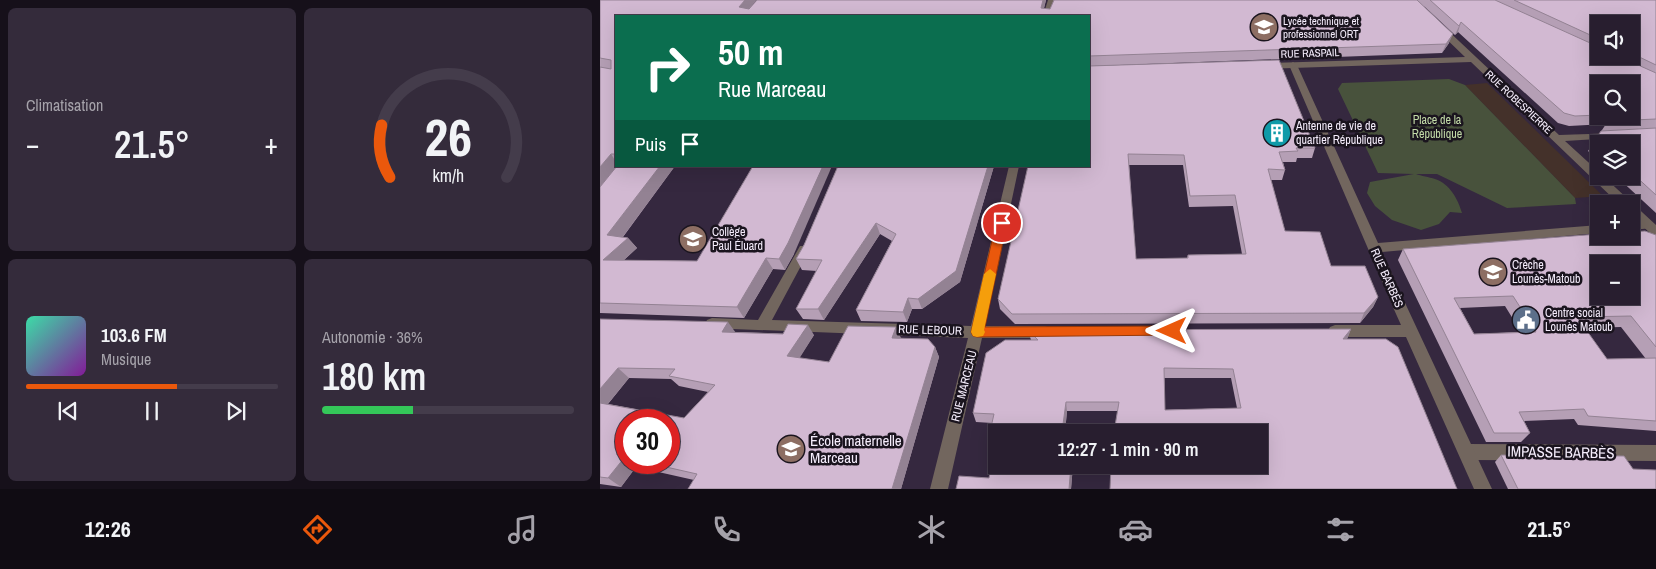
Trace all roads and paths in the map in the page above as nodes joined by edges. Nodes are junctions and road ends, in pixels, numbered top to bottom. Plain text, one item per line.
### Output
1 (1052, 0) edge
2 (1048, 15) edge
3 (1430, 19) edge
4 (1473, 59) junction
5 (1293, 65) junction
6 (1257, 66) edge
7 (1590, 137) edge
8 (1557, 138) junction
9 (1014, 167) edge
10 (1617, 195) edge
11 (1640, 217) edge
12 (1652, 228) edge
13 (1590, 230) edge
14 (809, 237) edge
15 (1374, 248) junction
16 (695, 323) edge
17 (762, 325) junction
18 (1411, 330) junction
19 (1316, 331) edge
20 (977, 332) junction
21 (1057, 332) edge
22 (1467, 452) junction
23 (1656, 453) edge
24 (939, 489) edge
25 (1483, 489) edge

1 - 2 street
3 - 4 street, RUE ROBESPIERRE
4 - 5 street, RUE RASPAIL
4 - 8 street, RUE ROBESPIERRE
5 - 6 street, RUE RASPAIL
5 - 15 street, RUE BARBÈS
7 - 8 street
8 - 10 street, RUE ROBESPIERRE
9 - 20 street, RUE MARCEAU
11 - 12 street
13 - 15 street
14 - 17 street
15 - 18 street, RUE BARBÈS
16 - 17 street, RUE LEBOUR
17 - 20 street, RUE LEBOUR
18 - 19 street
18 - 22 street, RUE BARBÈS
20 - 21 street, RUE LEBOUR
20 - 24 street, RUE MARCEAU
22 - 23 street, IMPASSE BARBÈS
22 - 25 street, RUE BARBÈS

